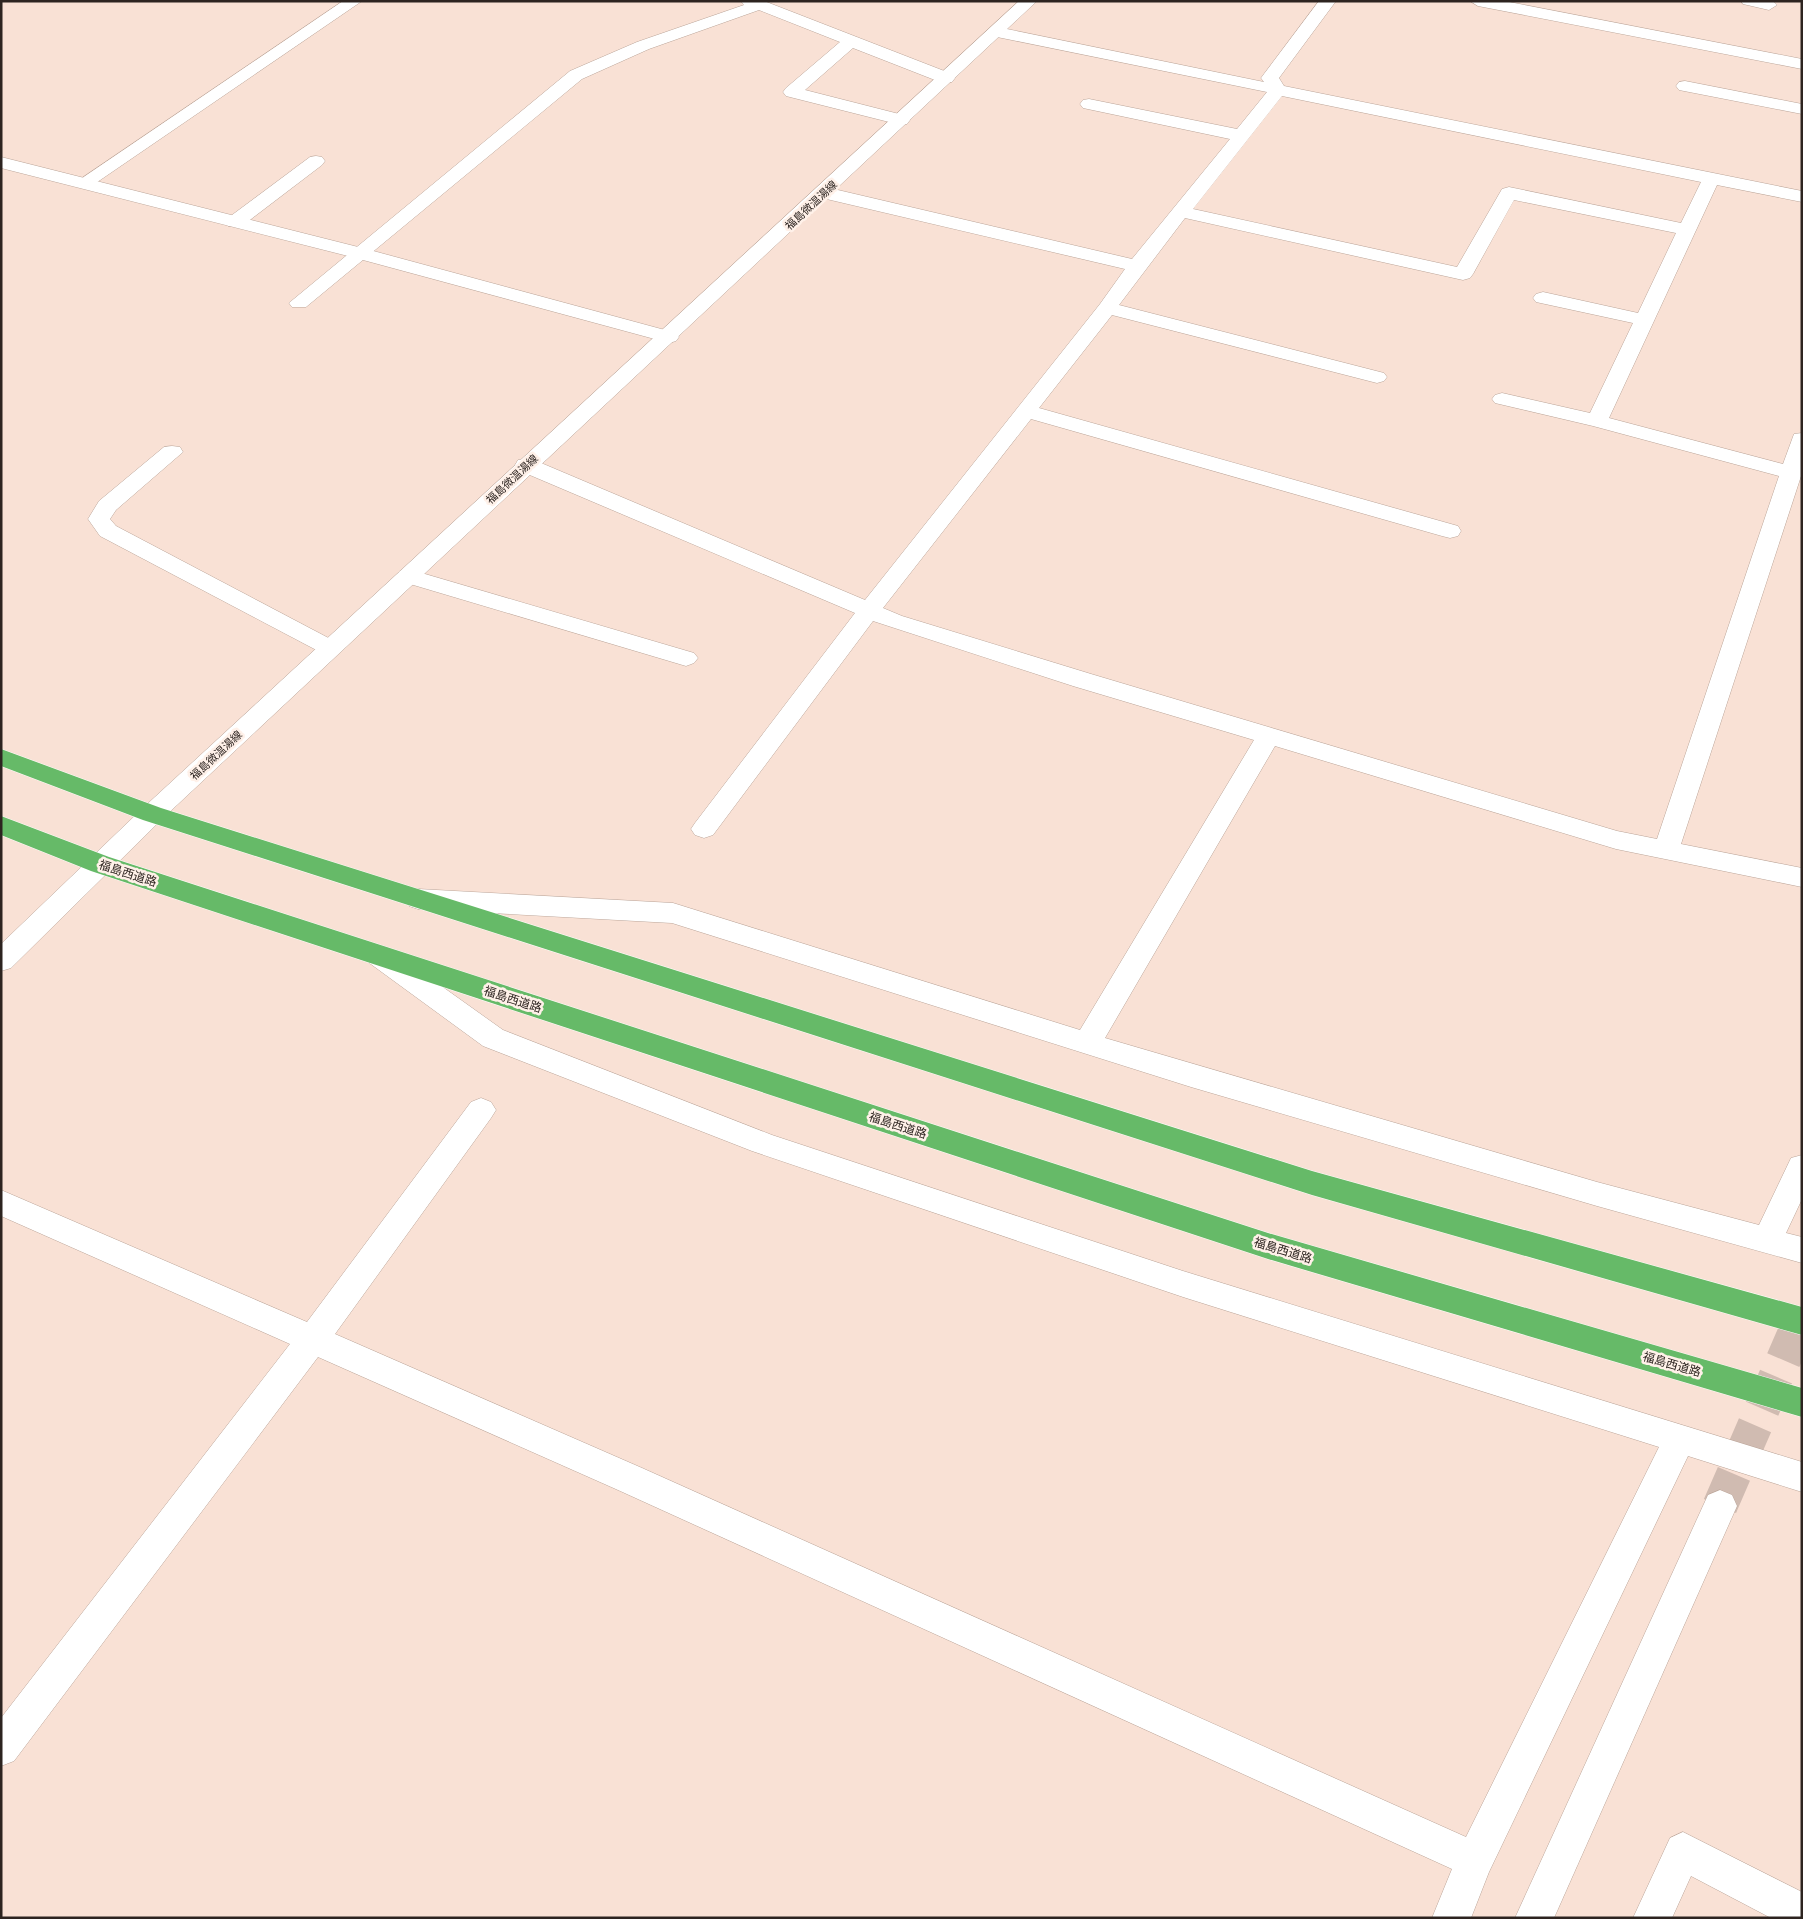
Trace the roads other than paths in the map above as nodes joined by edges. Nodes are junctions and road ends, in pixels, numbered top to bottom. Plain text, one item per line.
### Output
1 (354, 1) edge
2 (1029, 1) edge
3 (1328, 1) edge
4 (1478, 1) edge
5 (1749, 1) edge
6 (754, 3) edge
7 (1769, 5) dead end
8 (1553, 8) edge
9 (997, 32) junction
10 (850, 42) junction
11 (1802, 64) edge
12 (946, 78) junction
13 (1685, 86) dead end
14 (1278, 90) junction
15 (1089, 104) dead end
16 (1802, 109) edge
17 (901, 120) junction
18 (1243, 136) junction
19 (316, 161) dead end
20 (1, 162) edge
21 (1711, 179) junction
22 (84, 183) junction
23 (824, 193) junction
24 (1802, 197) edge
25 (1182, 212) junction
26 (235, 222) junction
27 (1688, 230) junction
28 (359, 253) junction
29 (1137, 266) junction
30 (1543, 298) dead end
31 (299, 303) dead end
32 (1107, 308) junction
33 (1645, 320) junction
34 (669, 337) junction
35 (1377, 378) dead end
36 (1502, 399) dead end
37 (1026, 412) junction
38 (1597, 421) junction
39 (1802, 439) edge
40 (172, 452) dead end
41 (526, 465) junction
42 (1791, 472) junction
43 (1450, 531) dead end
44 (408, 576) junction
45 (869, 610) junction
46 (330, 648) junction
47 (686, 658) dead end
48 (1268, 737) junction
49 (1, 757) edge
50 (152, 814) junction
51 (1, 825) edge
52 (704, 829) dead end
53 (1666, 851) junction
54 (100, 864) junction
55 (1802, 878) edge
56 (418, 899) junction
57 (378, 955) junction
58 (1, 961) edge
59 (1087, 1043) junction
60 (481, 1110) dead end
61 (1802, 1167) edge
62 (1, 1202) edge
63 (1767, 1240) junction
64 (1802, 1250) edge
65 (1802, 1321) edge
66 (313, 1339) junction
67 (1802, 1403) edge
68 (1680, 1439) junction
69 (1802, 1477) edge
70 (1720, 1506) tunnel mouth
71 (1, 1748) edge
72 (1475, 1860) junction
73 (1802, 1913) edge
74 (1451, 1918) edge
75 (1534, 1918) edge
76 (1652, 1918) edge

1 - 22 street
2 - 9 street, 福島微温湯線
3 - 14 street
4 - 8 street
5 - 7 street
6 - 10 street
6 - 28 street
8 - 11 street
9 - 12 street, 福島微温湯線
9 - 14 street
10 - 12 street
10 - 17 street
12 - 17 street, 福島微温湯線
13 - 16 street
14 - 18 street
14 - 21 street
15 - 18 street
17 - 23 street, 福島微温湯線
18 - 25 street
19 - 26 street
20 - 22 street
21 - 24 street
21 - 27 street
22 - 26 street
23 - 29 street
23 - 34 street, 福島微温湯線
25 - 27 street
25 - 29 street
26 - 28 street
27 - 33 street
28 - 31 street
28 - 34 street
29 - 32 street
30 - 33 street
32 - 35 street
32 - 37 street
33 - 38 street
34 - 41 street, 福島微温湯線
36 - 38 street
37 - 43 street
37 - 45 street
38 - 42 street
39 - 42 street
40 - 46 street
41 - 44 street, 福島微温湯線
41 - 45 street
42 - 53 street
44 - 46 street, 福島微温湯線
44 - 47 street
45 - 48 street
45 - 52 street
46 - 50 street, 福島微温湯線
48 - 53 street
48 - 59 street
49 - 50 highway
50 - 54 street, 福島微温湯線
50 - 56 highway
51 - 54 highway, 福島西道路
53 - 55 street
54 - 57 highway, 福島西道路
54 - 58 street, 福島微温湯線
56 - 59 street
56 - 65 highway
57 - 67 highway, 福島西道路
57 - 68 street
59 - 63 street
60 - 66 street
61 - 63 street
62 - 66 street
63 - 64 street
66 - 71 street
66 - 72 street
68 - 69 street
68 - 72 street
70 - 75 street
72 - 74 street
73 - 76 street

